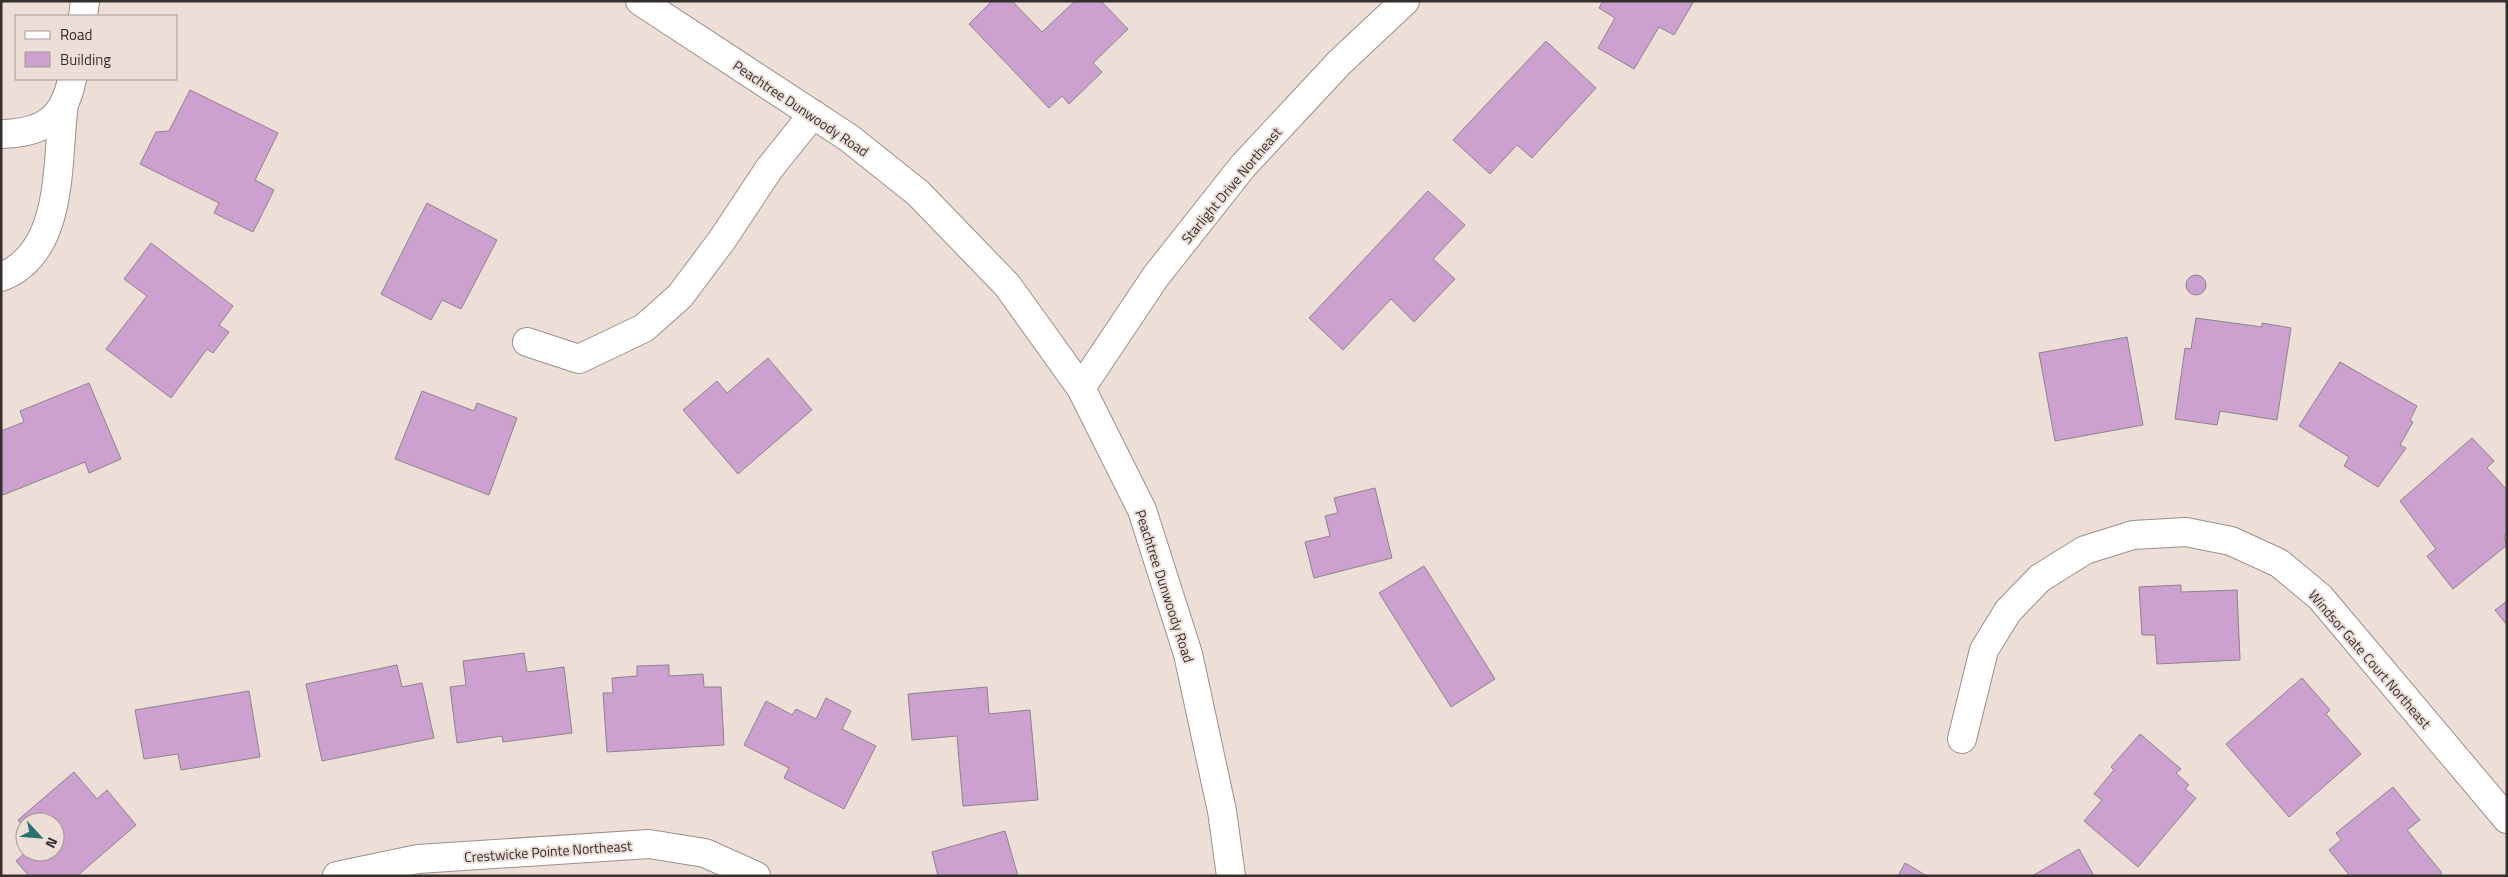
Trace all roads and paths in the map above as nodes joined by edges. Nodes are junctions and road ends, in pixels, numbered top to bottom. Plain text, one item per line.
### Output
1 (85, 1) edge
2 (640, 1) edge
3 (1405, 1) edge
4 (83, 15) edge
5 (72, 80) edge
6 (64, 104) junction
7 (812, 114) junction
8 (1, 134) edge
9 (1, 277) edge
10 (527, 342) dead end
11 (1081, 388) junction
12 (1962, 739) dead end
13 (2507, 819) edge
14 (337, 876) edge
15 (756, 876) edge
16 (1231, 876) edge

1 - 4 street
2 - 7 street, Peachtree Dunwoody Road
3 - 11 street, Starlight Drive Northeast
5 - 6 street
6 - 8 street
6 - 9 street
7 - 10 street
7 - 11 street, Peachtree Dunwoody Road
11 - 16 street, Peachtree Dunwoody Road
12 - 13 street, Windsor Gate Court Northeast
14 - 15 street, Crestwicke Pointe Northeast

